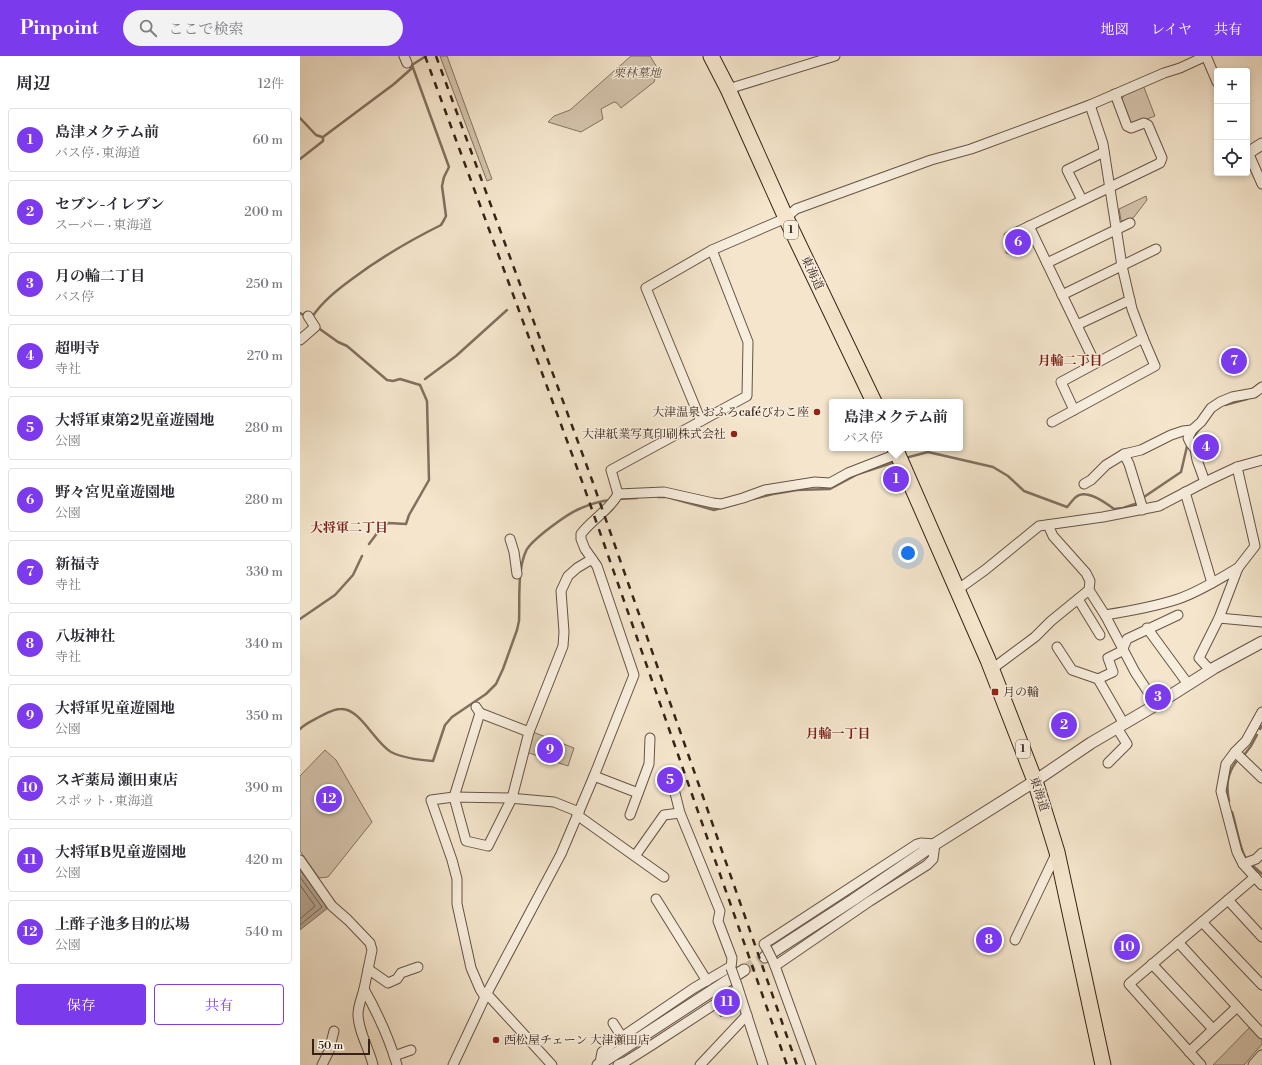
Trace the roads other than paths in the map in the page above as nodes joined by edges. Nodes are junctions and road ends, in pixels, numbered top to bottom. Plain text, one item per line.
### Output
1 (711, 56) edge
2 (836, 56) edge
3 (1206, 56) edge
4 (1214, 75) edge
5 (728, 89) junction
6 (1115, 94) junction
7 (1090, 105) junction
8 (1262, 144) edge
9 (1250, 151) edge
10 (1104, 152) junction
11 (1250, 157) edge
12 (1262, 184) edge
13 (1110, 187) junction
14 (1082, 200) junction
15 (786, 218) junction
16 (1130, 224) dead end
17 (1029, 226) junction
18 (1117, 230) junction
19 (1013, 234) dead end
20 (1156, 249) dead end
21 (712, 250) junction
22 (1047, 263) junction
23 (1122, 266) junction
24 (1062, 295) junction
25 (1130, 300) junction
26 (308, 316) dead end
27 (1077, 325) junction
28 (1143, 338) junction
29 (300, 340) edge
30 (1095, 363) junction
31 (1262, 387) edge
32 (873, 399) edge
33 (1074, 410) junction
34 (701, 421) junction
35 (1052, 422) dead end
36 (1192, 430) junction
37 (896, 451) edge
38 (1124, 454) junction
39 (1262, 460) edge
40 (1237, 467) junction
41 (1205, 482) junction
42 (1084, 484) dead end
43 (1185, 492) junction
44 (616, 497) junction
45 (1142, 508) junction
46 (1048, 525) junction
47 (510, 539) dead end
48 (1258, 542) edge
49 (592, 559) junction
50 (1238, 568) junction
51 (517, 574) dead end
52 (1212, 582) junction
53 (957, 590) junction
54 (1089, 590) junction
55 (1078, 599) junction
56 (1105, 615) junction
57 (1178, 615) dead end
58 (1219, 618) junction
59 (1262, 622) edge
60 (1147, 628) junction
61 (1100, 635) dead end
62 (1262, 642) edge
63 (1057, 647) dead end
64 (1123, 649) junction
65 (992, 669) junction
66 (1210, 670) junction
67 (1098, 679) junction
68 (1188, 684) junction
69 (1156, 704) junction
70 (1262, 712) edge
71 (1121, 726) junction
72 (1253, 729) junction
73 (529, 732) junction
74 (1262, 732) edge
75 (650, 738) dead end
76 (1235, 752) junction
77 (1108, 763) dead end
78 (594, 776) junction
79 (1262, 778) edge
80 (1035, 781) junction
81 (638, 793) junction
82 (675, 793) dead end
83 (454, 797) junction
84 (512, 798) junction
85 (578, 813) junction
86 (680, 813) junction
87 (630, 815) dead end
88 (1057, 852) junction
89 (1262, 853) edge
90 (635, 856) junction
91 (300, 860) edge
92 (1243, 864) junction
93 (664, 877) dead end
94 (1255, 877) junction
95 (1262, 885) edge
96 (656, 899) dead end
97 (1228, 900) junction
98 (1202, 922) junction
99 (1262, 937) edge
100 (1014, 940) dead end
101 (1178, 942) junction
102 (770, 958) joint
103 (1152, 964) junction
104 (418, 967) dead end
105 (731, 968) junction
106 (368, 969) junction
107 (744, 970) tunnel mouth
108 (706, 981) junction
109 (1262, 985) edge
110 (737, 987) junction
111 (364, 989) junction
112 (486, 995) junction
113 (1237, 1007) junction
114 (747, 1015) junction
115 (613, 1022) dead end
116 (1213, 1029) junction
117 (334, 1031) dead end
118 (1262, 1034) edge
119 (622, 1037) junction
120 (410, 1050) dead end
121 (1189, 1052) junction
122 (1262, 1056) edge
123 (396, 1060) edge
124 (600, 1064) edge
125 (762, 1064) edge
126 (322, 1065) edge
127 (373, 1065) edge
128 (453, 1065) edge
129 (552, 1065) edge
130 (618, 1065) edge
131 (700, 1065) edge
132 (811, 1065) edge
133 (1104, 1065) edge
134 (1201, 1065) edge
135 (1254, 1065) edge

1 - 5 highway, 東海道 / 1
2 - 5 street
3 - 4 street
3 - 6 street
5 - 15 highway, 東海道 / 1
6 - 7 street
6 - 13 street
7 - 10 street
7 - 15 street
8 - 9 street
10 - 13 street
10 - 14 street
11 - 12 street
13 - 14 street
13 - 18 street
14 - 17 street
15 - 21 street
15 - 32 highway, 東海道 / 1
16 - 18 street
17 - 19 street
17 - 22 street
18 - 22 street
18 - 23 street
20 - 23 street
21 - 34 street
21 - 34 street
22 - 24 street
23 - 24 street
23 - 25 street
24 - 27 street
25 - 27 street
25 - 28 street
26 - 29 street
27 - 30 street
28 - 30 street
28 - 33 street
30 - 33 street
31 - 36 street
33 - 35 street
34 - 44 street
36 - 38 street
36 - 41 street
37 - 44 street
37 - 53 highway, 東海道 / 1
38 - 42 street
38 - 45 street
39 - 40 street
40 - 41 street
40 - 48 street
41 - 43 street
43 - 45 street
43 - 52 street
44 - 49 street
45 - 46 street
46 - 53 street
46 - 54 street
47 - 51 street
48 - 50 street
49 - 73 street
49 - 78 street
50 - 52 street
50 - 58 street
52 - 56 street
53 - 65 highway, 東海道 / 1
54 - 55 street
54 - 56 street
55 - 61 street
55 - 65 street
56 - 64 street
57 - 60 street
58 - 59 street
58 - 66 street
60 - 64 street
60 - 68 street
62 - 66 street
63 - 67 street
64 - 67 street
64 - 69 street
65 - 80 highway, 東海道 / 1
66 - 68 street
67 - 71 street
68 - 69 street
69 - 71 street
70 - 72 street
71 - 77 street
71 - 80 street
72 - 74 street
72 - 76 street
73 - 83 street
73 - 84 street
75 - 81 street
76 - 79 street
76 - 92 street
78 - 81 street
78 - 85 street
80 - 88 highway, 東海道 / 1
80 - 102 street
81 - 87 street
82 - 86 street
83 - 84 street
83 - 84 street
83 - 112 street
84 - 85 street
85 - 90 street
85 - 112 street
86 - 90 street
86 - 105 street
88 - 100 street
88 - 133 highway, 東海道 / 1
89 - 92 street
90 - 93 street
91 - 106 street
92 - 94 street
94 - 95 street
94 - 97 street
96 - 108 street
97 - 98 street
97 - 99 street
98 - 101 street
98 - 109 street
101 - 103 street
101 - 113 street
102 - 132 street
103 - 116 street
103 - 121 street
104 - 106 street
105 - 108 street
105 - 110 street, bridge
106 - 111 street
107 - 124 street
108 - 119 street
110 - 114 street
110 - 130 street
111 - 123 street
111 - 127 street
112 - 128 street
112 - 129 street
113 - 116 street
113 - 118 street
114 - 125 street
114 - 131 street
115 - 119 street
116 - 121 street
117 - 126 street
119 - 124 street
120 - 123 street
121 - 134 street
122 - 135 street

